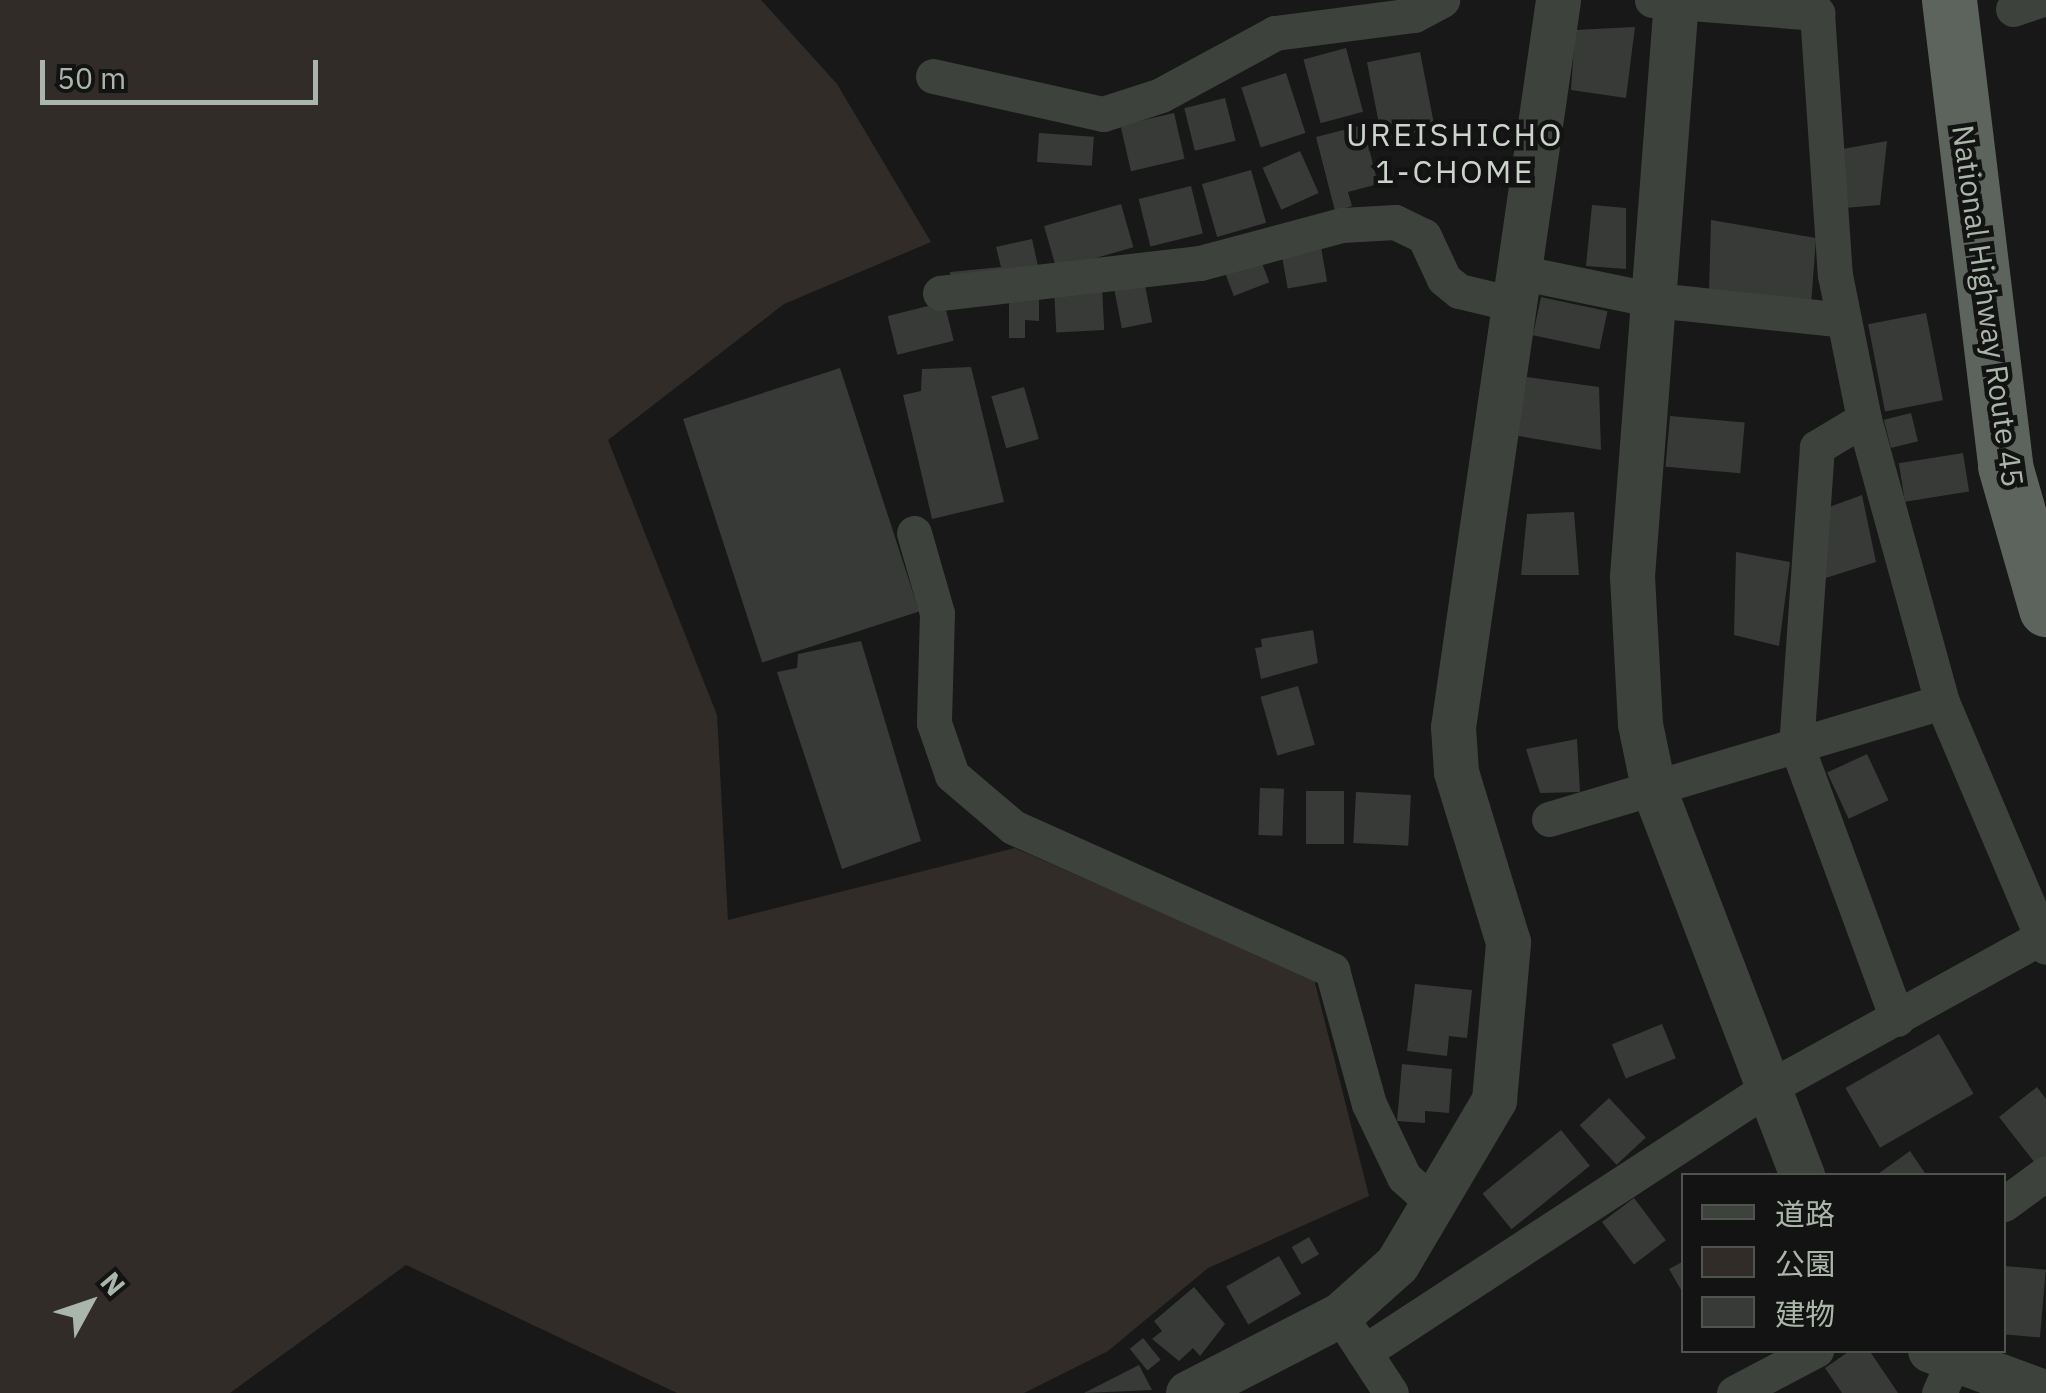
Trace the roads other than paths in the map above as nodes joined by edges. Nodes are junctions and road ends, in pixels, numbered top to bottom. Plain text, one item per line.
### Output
1 (1442, 0) edge
2 (1558, 0) edge
3 (1652, 0) edge
4 (1949, 0) edge
5 (1676, 1) edge
6 (933, 76) dead end
7 (1515, 288) junction
8 (940, 293) dead end
9 (1655, 300) junction
10 (1844, 320) junction
11 (1864, 419) junction
12 (914, 533) dead end
13 (2046, 609) edge
14 (1942, 702) junction
15 (1796, 744) junction
16 (1653, 788) junction
17 (1549, 819) dead end
18 (2043, 942) edge
19 (1897, 1019) junction
20 (1768, 1088) junction
21 (2046, 1172) edge
22 (1801, 1173) edge
23 (2006, 1202) edge
24 (1433, 1203) junction
25 (1352, 1334) junction
26 (1810, 1353) edge
27 (1941, 1368) edge
28 (2046, 1392) edge
29 (1188, 1393) edge
30 (1390, 1393) edge
31 (1734, 1393) edge

1 - 6 street
2 - 7 street
3 - 5 street
4 - 13 highway, National Highway Route 45
5 - 9 street
5 - 10 street
7 - 8 street
7 - 9 street
7 - 24 street
9 - 10 street
9 - 16 street
10 - 11 street
11 - 14 street
11 - 15 street
12 - 24 street
14 - 15 street
14 - 18 street
15 - 16 street
15 - 19 street
16 - 17 street
16 - 20 street
18 - 19 street
19 - 20 street
20 - 22 street
20 - 25 street
21 - 23 street
24 - 25 street
25 - 29 street
25 - 30 street
26 - 31 street
27 - 28 street

